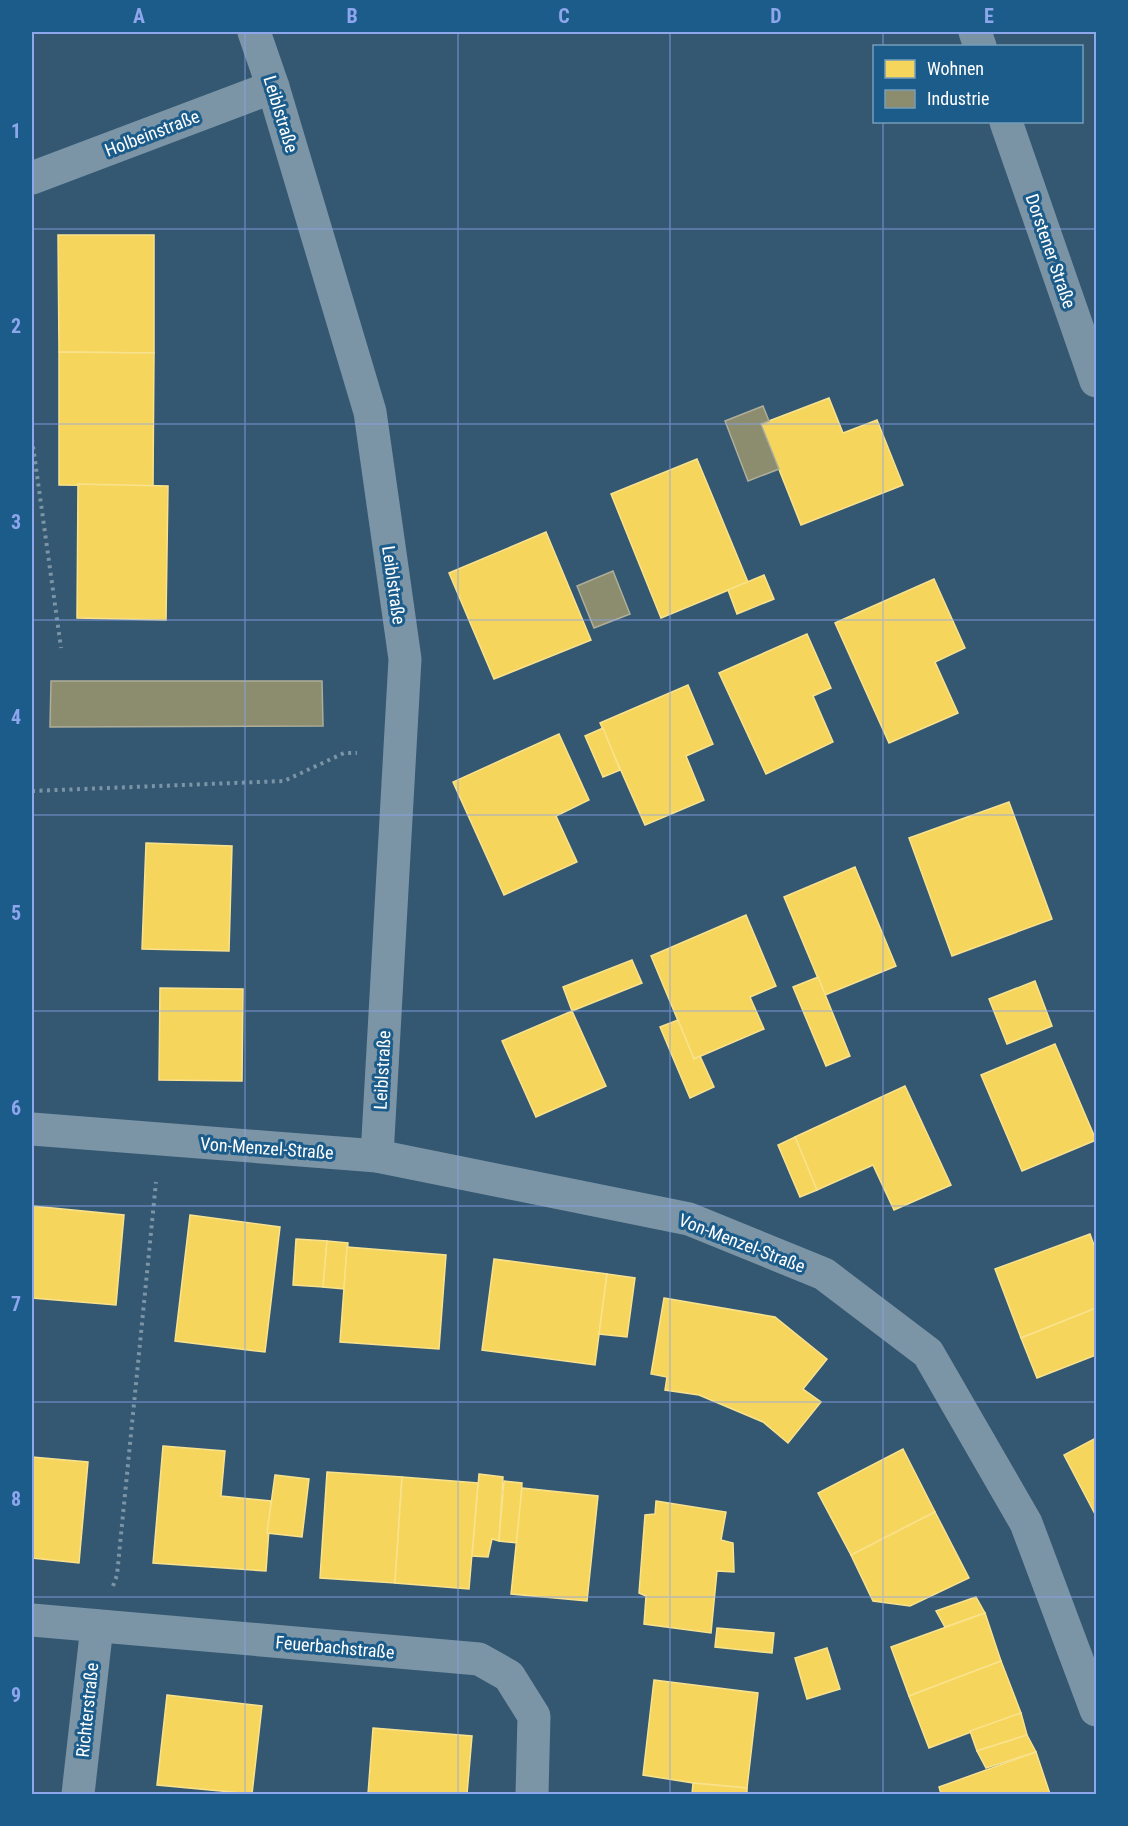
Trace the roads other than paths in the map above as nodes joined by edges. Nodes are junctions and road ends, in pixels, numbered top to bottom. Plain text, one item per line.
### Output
1 (254, 32) edge
2 (273, 87) junction
3 (1006, 123) edge
4 (32, 178) edge
5 (1096, 381) edge
6 (32, 1129) edge
7 (377, 1156) junction
8 (32, 1620) edge
9 (97, 1626) junction
10 (1096, 1710) edge
11 (78, 1794) edge
12 (532, 1794) edge

1 - 2 street, Leiblstraße
2 - 4 street, Holbeinstraße
2 - 7 street, Leiblstraße
3 - 5 main road, Dorstener Straße
6 - 7 street, Von-Menzel-Straße
7 - 10 street, Von-Menzel-Straße
8 - 9 street, Feuerbachstraße
9 - 11 street, Richterstraße
9 - 12 street, Feuerbachstraße

